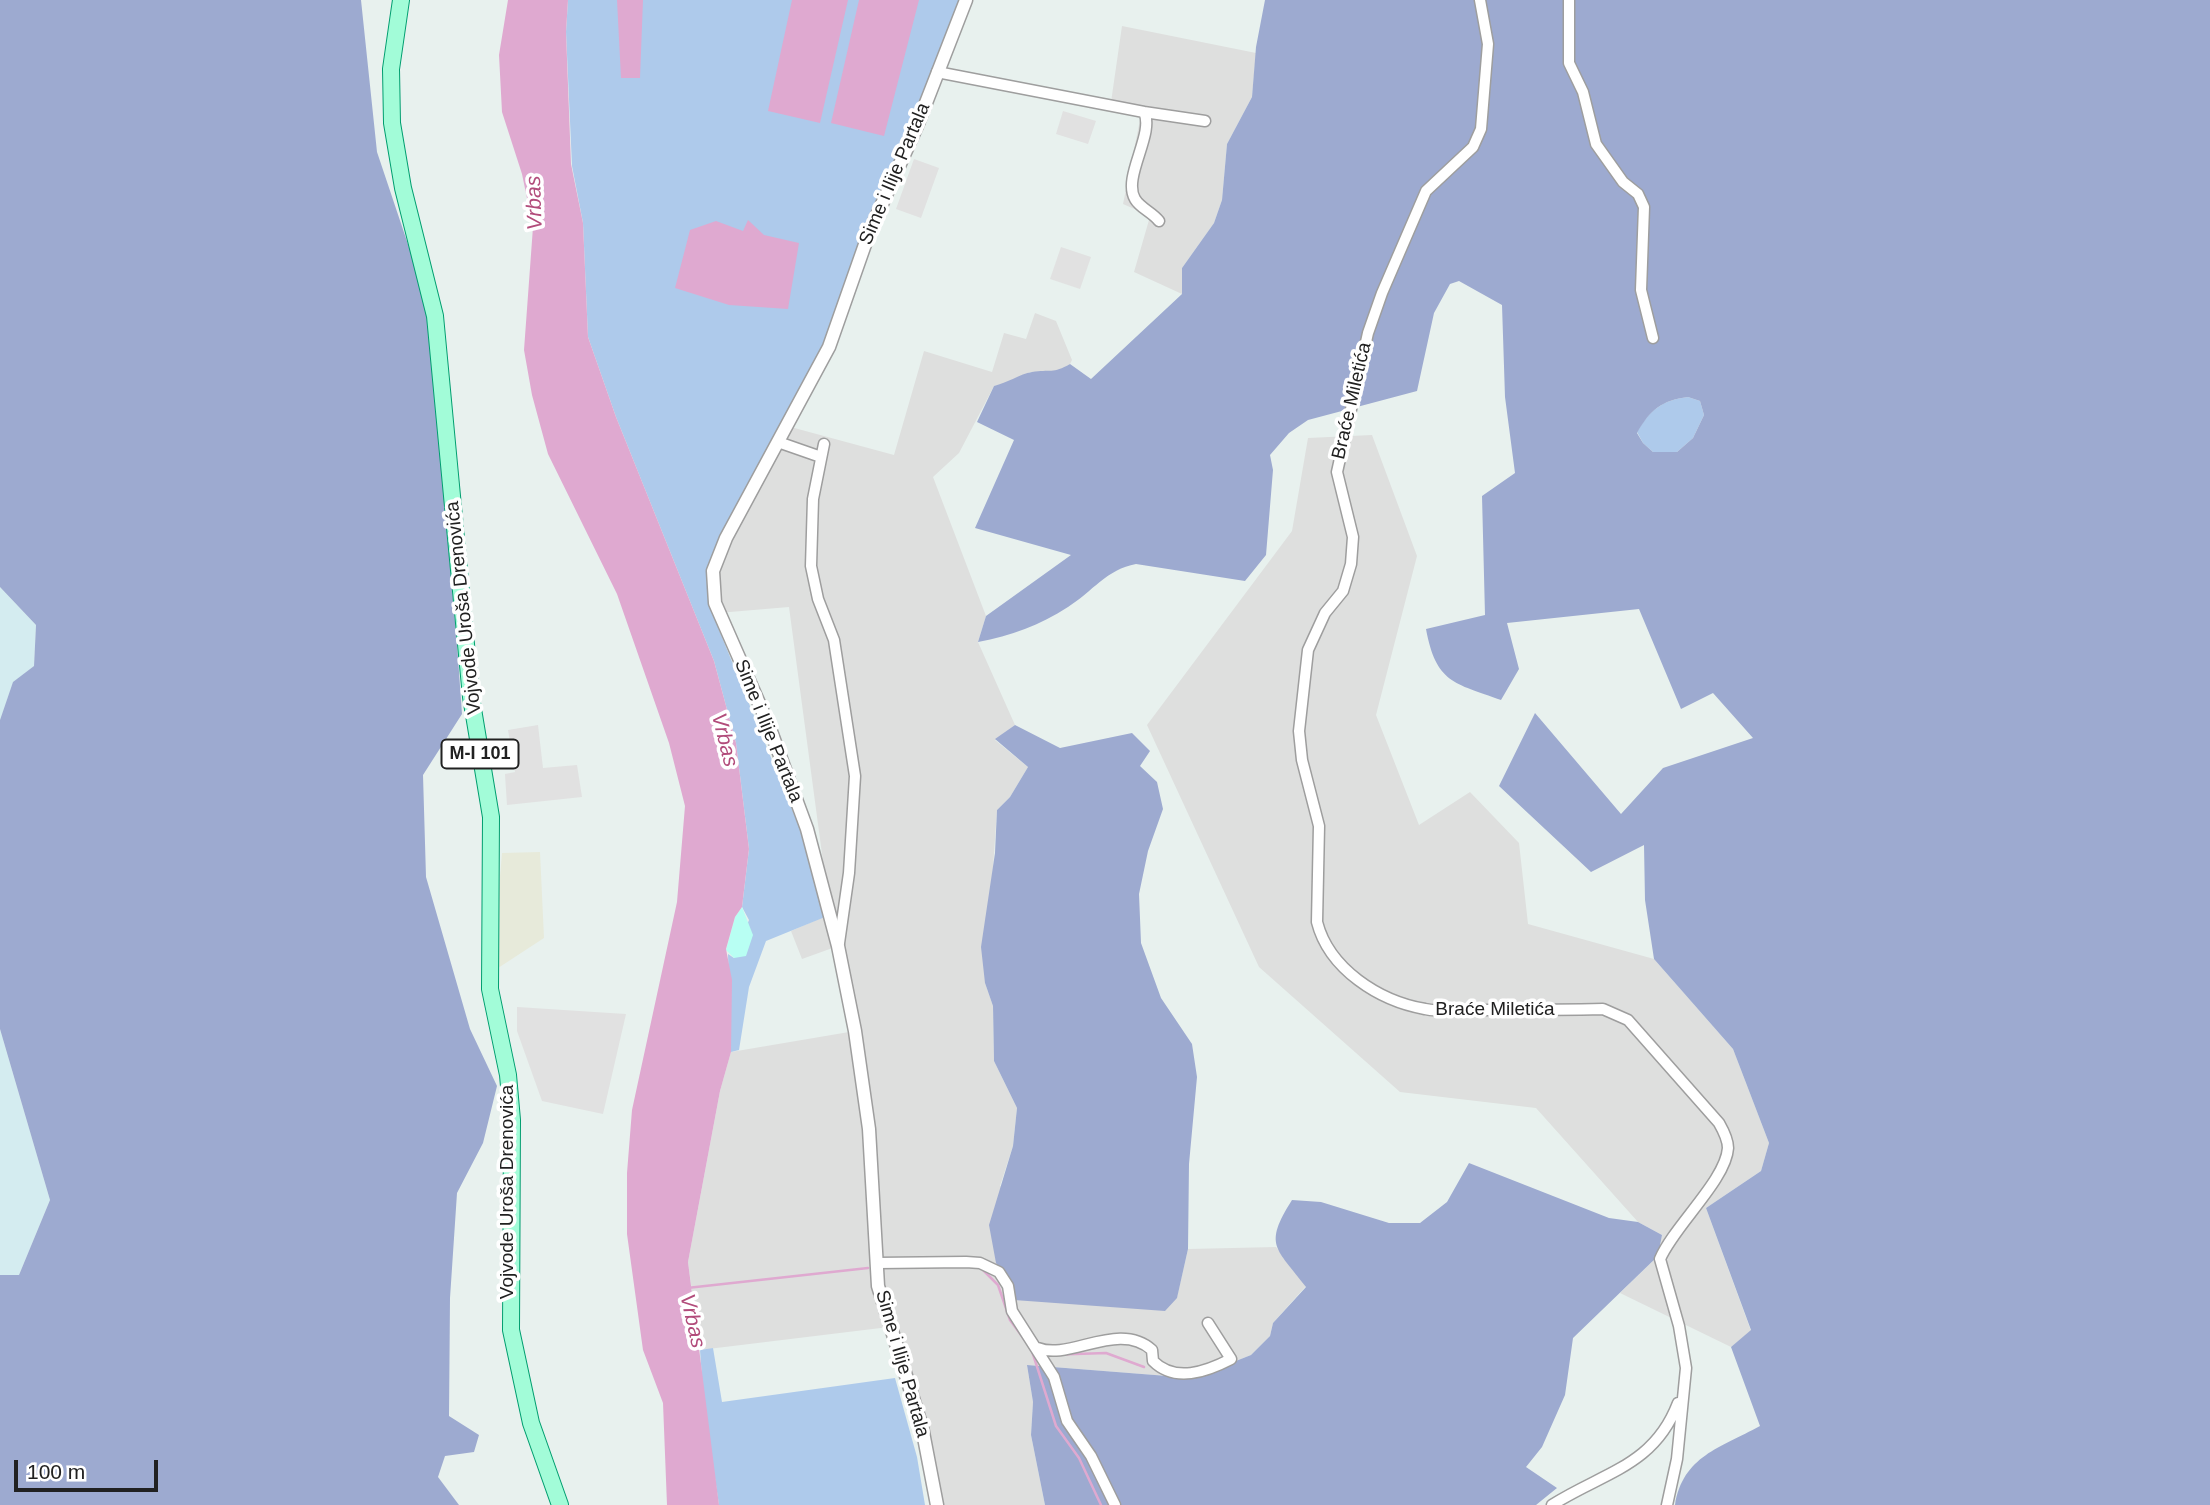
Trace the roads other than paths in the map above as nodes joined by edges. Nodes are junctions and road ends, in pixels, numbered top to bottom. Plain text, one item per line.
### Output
1 (401, 0) edge
2 (966, 0) edge
3 (1480, 0) edge
4 (1569, 0) edge
5 (937, 72) junction
6 (1144, 112) junction
7 (1205, 121) dead end
8 (1159, 221) dead end
9 (1653, 338) dead end
10 (778, 442) junction
11 (824, 444) dead end
12 (821, 457) junction
13 (838, 946) junction
14 (877, 1263) junction
15 (1208, 1323) dead end
16 (1038, 1348) junction
17 (1683, 1387) junction
18 (561, 1505) edge
19 (937, 1505) edge
20 (1115, 1505) edge
21 (1552, 1505) edge
22 (1667, 1505) edge

1 - 18 main road, Vojvode Uroša Drenovića / M-I 101
2 - 5 street, Sime i Ilije Partala
3 - 17 street, Braće Miletića
4 - 9 street
5 - 6 street
5 - 10 street, Sime i Ilije Partala
6 - 7 street
6 - 8 street
10 - 12 street
10 - 13 street, Sime i Ilije Partala
11 - 12 street
12 - 13 street
13 - 14 street, Sime i Ilije Partala
14 - 16 street
14 - 19 street, Sime i Ilije Partala
15 - 16 street
16 - 20 street
17 - 21 street
17 - 22 street, Braće Miletića

